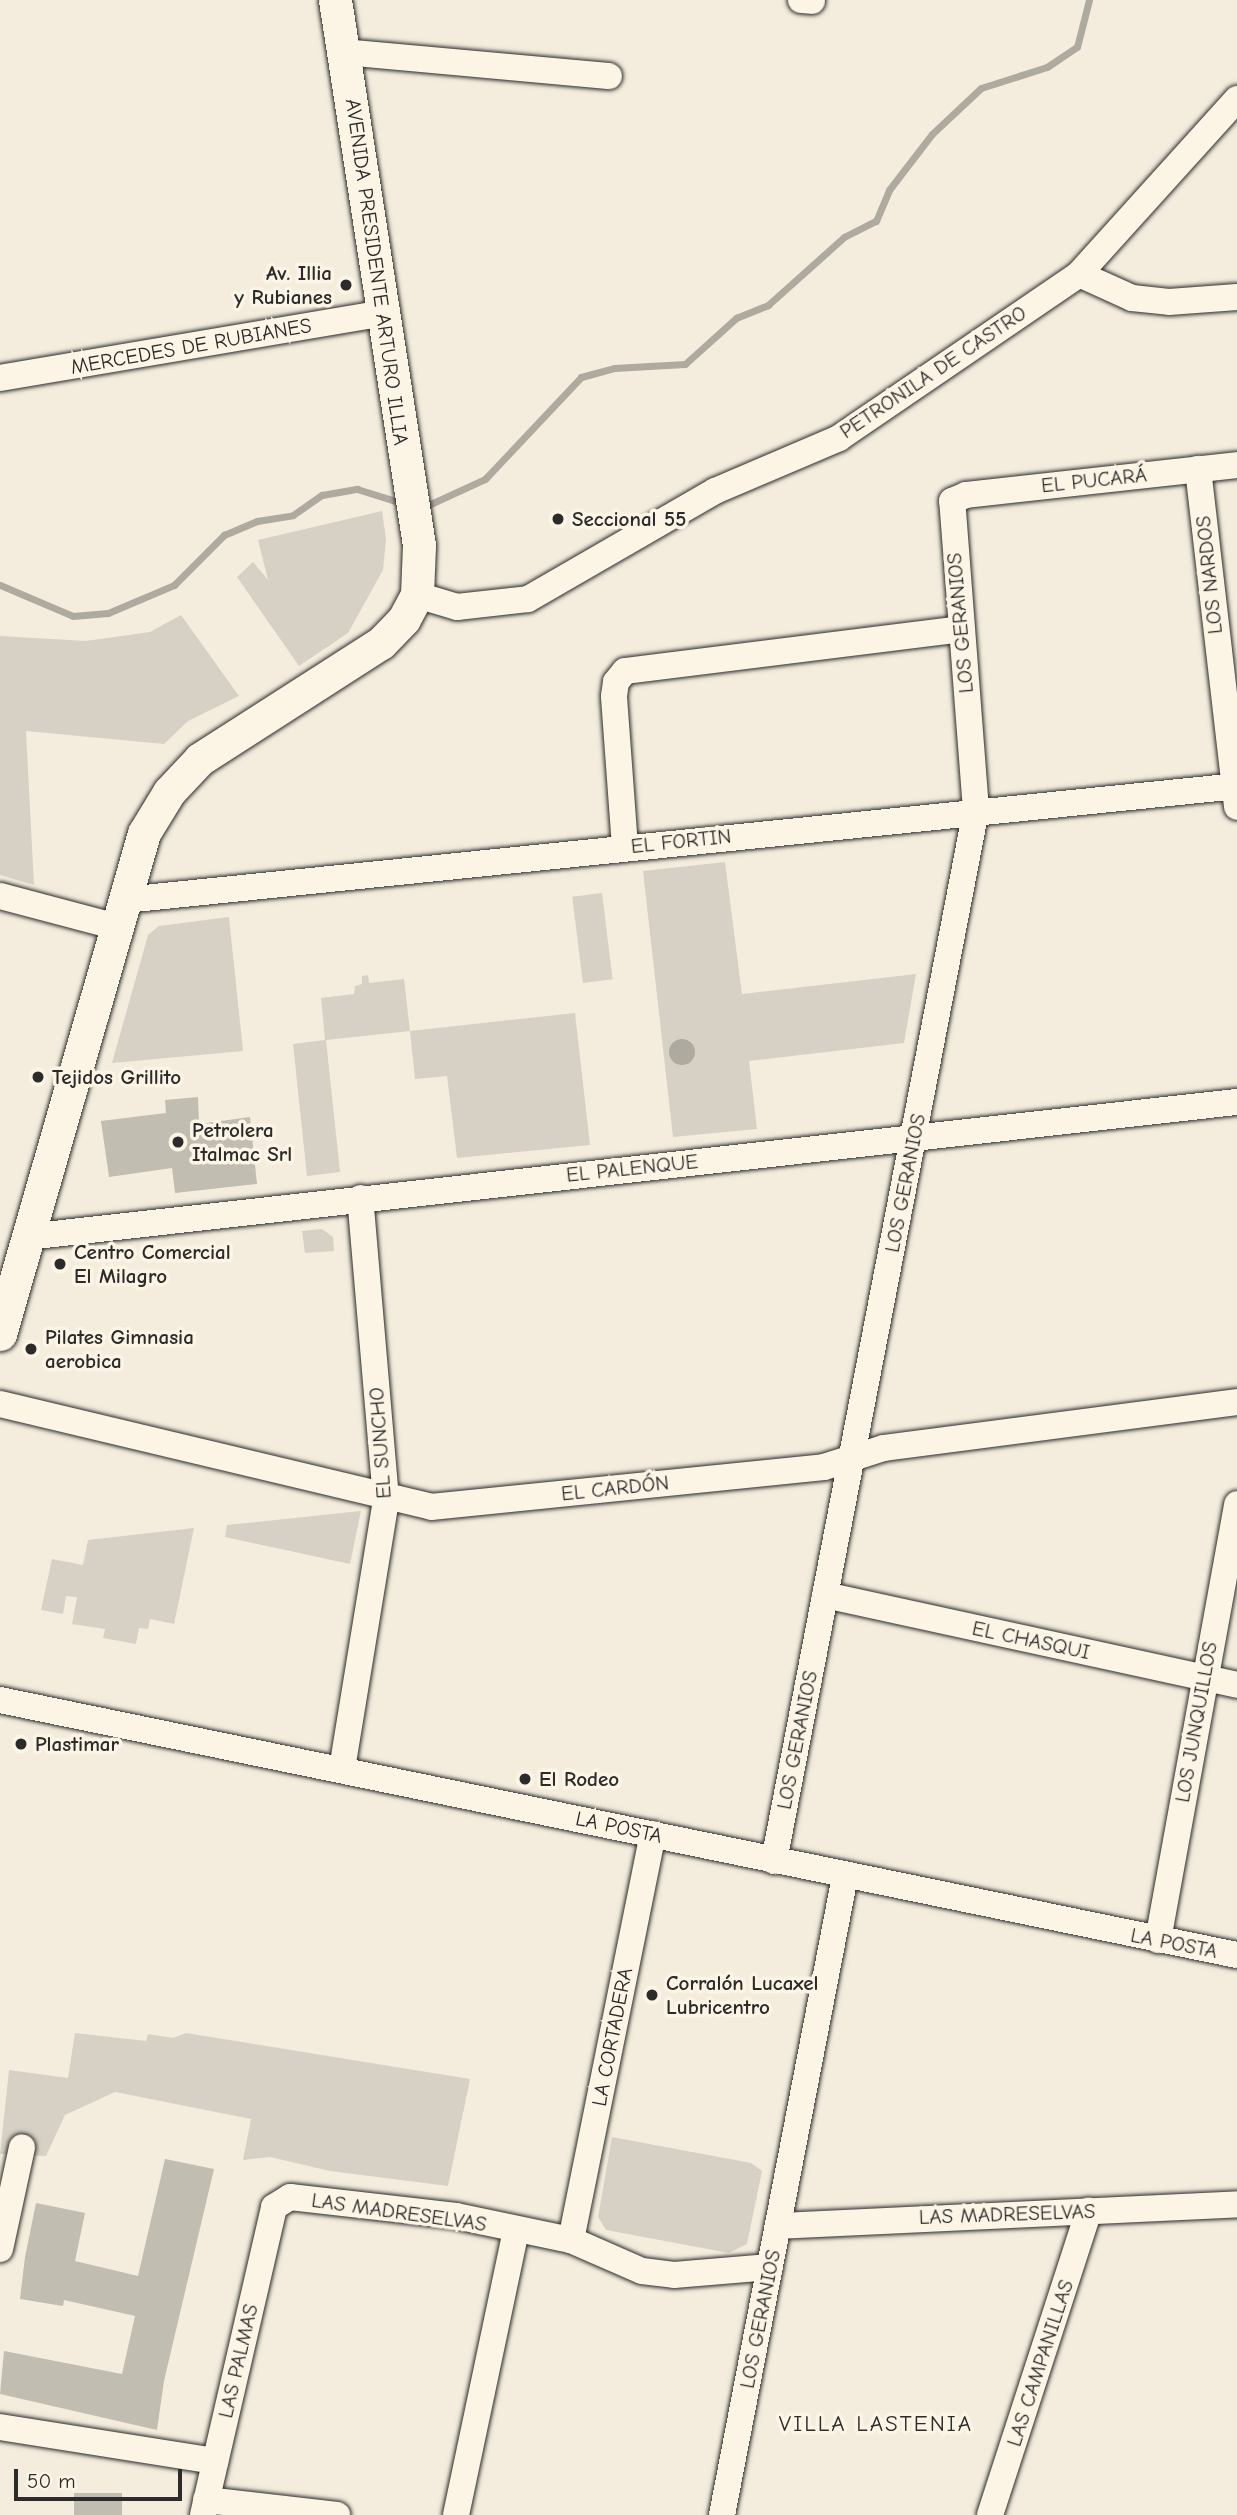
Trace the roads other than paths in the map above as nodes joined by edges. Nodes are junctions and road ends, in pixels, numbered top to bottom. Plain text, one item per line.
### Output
1 (335, 0) edge
2 (344, 52) junction
3 (609, 76) dead end
4 (1237, 99) edge
5 (1079, 274) junction
6 (1237, 297) edge
7 (383, 313) junction
8 (0, 378) edge
9 (1237, 465) edge
10 (1198, 469) junction
11 (952, 501) joint
12 (416, 595) junction
13 (961, 629) junction
14 (1236, 793) edge
15 (976, 810) junction
16 (625, 847) junction
17 (0, 896) edge
18 (121, 914) junction
19 (1237, 1102) edge
20 (914, 1136) junction
21 (360, 1198) junction
22 (16, 1247) edge
23 (0, 1334) edge
24 (1237, 1402) edge
25 (0, 1404) edge
26 (853, 1458) junction
27 (386, 1499) junction
28 (1237, 1504) edge
29 (825, 1595) junction
30 (1203, 1677) junction
31 (1237, 1685) edge
32 (0, 1700) edge
33 (342, 1769) junction
34 (653, 1833) junction
35 (774, 1861) junction
36 (845, 1876) junction
37 (1158, 1940) junction
38 (1237, 1955) edge
39 (22, 2147) dead end
40 (1237, 2204) edge
41 (274, 2207) joint
42 (1089, 2211) junction
43 (778, 2225) junction
44 (516, 2231) junction
45 (571, 2241) junction
46 (0, 2249) edge
47 (770, 2267) junction
48 (0, 2427) edge
49 (215, 2461) junction
50 (204, 2507) edge
51 (337, 2515) edge
52 (456, 2515) edge
53 (722, 2515) edge
54 (990, 2515) edge

1 - 2 main road, AVENIDA PRESIDENTE ARTURO ILLIA
2 - 3 street
2 - 7 main road, AVENIDA PRESIDENTE ARTURO ILLIA
4 - 5 street, PETRONILA DE CASTRO
5 - 6 street
5 - 12 street, PETRONILA DE CASTRO
7 - 8 street, MERCEDES DE RUBIANES
7 - 12 main road, AVENIDA PRESIDENTE ARTURO ILLIA
9 - 10 street, EL PUCARÁ
10 - 11 street, EL PUCARÁ
10 - 14 street, LOS NARDOS
11 - 13 street, LOS GERANIOS
12 - 18 main road
13 - 15 street, LOS GERANIOS
13 - 16 street
14 - 15 street, EL FORTIN
15 - 16 street, EL FORTIN
15 - 20 street, LOS GERANIOS
16 - 18 street, EL FORTIN
17 - 18 street
18 - 22 main road
19 - 20 street, EL PALENQUE
20 - 21 street, EL PALENQUE
20 - 26 street, LOS GERANIOS
21 - 22 street, EL PALENQUE
21 - 27 street, EL SUNCHO
22 - 23 main road
24 - 26 street, EL CARDÓN
25 - 27 street, EL CARDÓN
26 - 27 street, EL CARDÓN
26 - 29 street, LOS GERANIOS
27 - 33 street, EL SUNCHO
28 - 30 street, LOS JUNQUILLOS
29 - 30 street, EL CHASQUI
29 - 35 street, LOS GERANIOS
30 - 31 street, EL CHASQUI
30 - 37 street, LOS JUNQUILLOS
32 - 33 street, LA POSTA
33 - 34 street, LA POSTA
34 - 35 street, LA POSTA
34 - 45 street, LA CORTADERA
35 - 36 street, LA POSTA
36 - 37 street, LA POSTA
36 - 43 street, LOS GERANIOS
37 - 38 street, LA POSTA
39 - 46 street
40 - 42 street, LAS MADRESELVAS
41 - 44 street, LAS MADRESELVAS
41 - 49 street, LAS PALMAS
42 - 43 street, LAS MADRESELVAS
42 - 54 street, LAS CAMPANILLAS
43 - 47 street, LOS GERANIOS
44 - 45 street, LAS MADRESELVAS
44 - 52 street
45 - 47 street, LAS MADRESELVAS
47 - 53 street, LOS GERANIOS
48 - 49 street
49 - 50 street, LAS PALMAS
50 - 51 street

